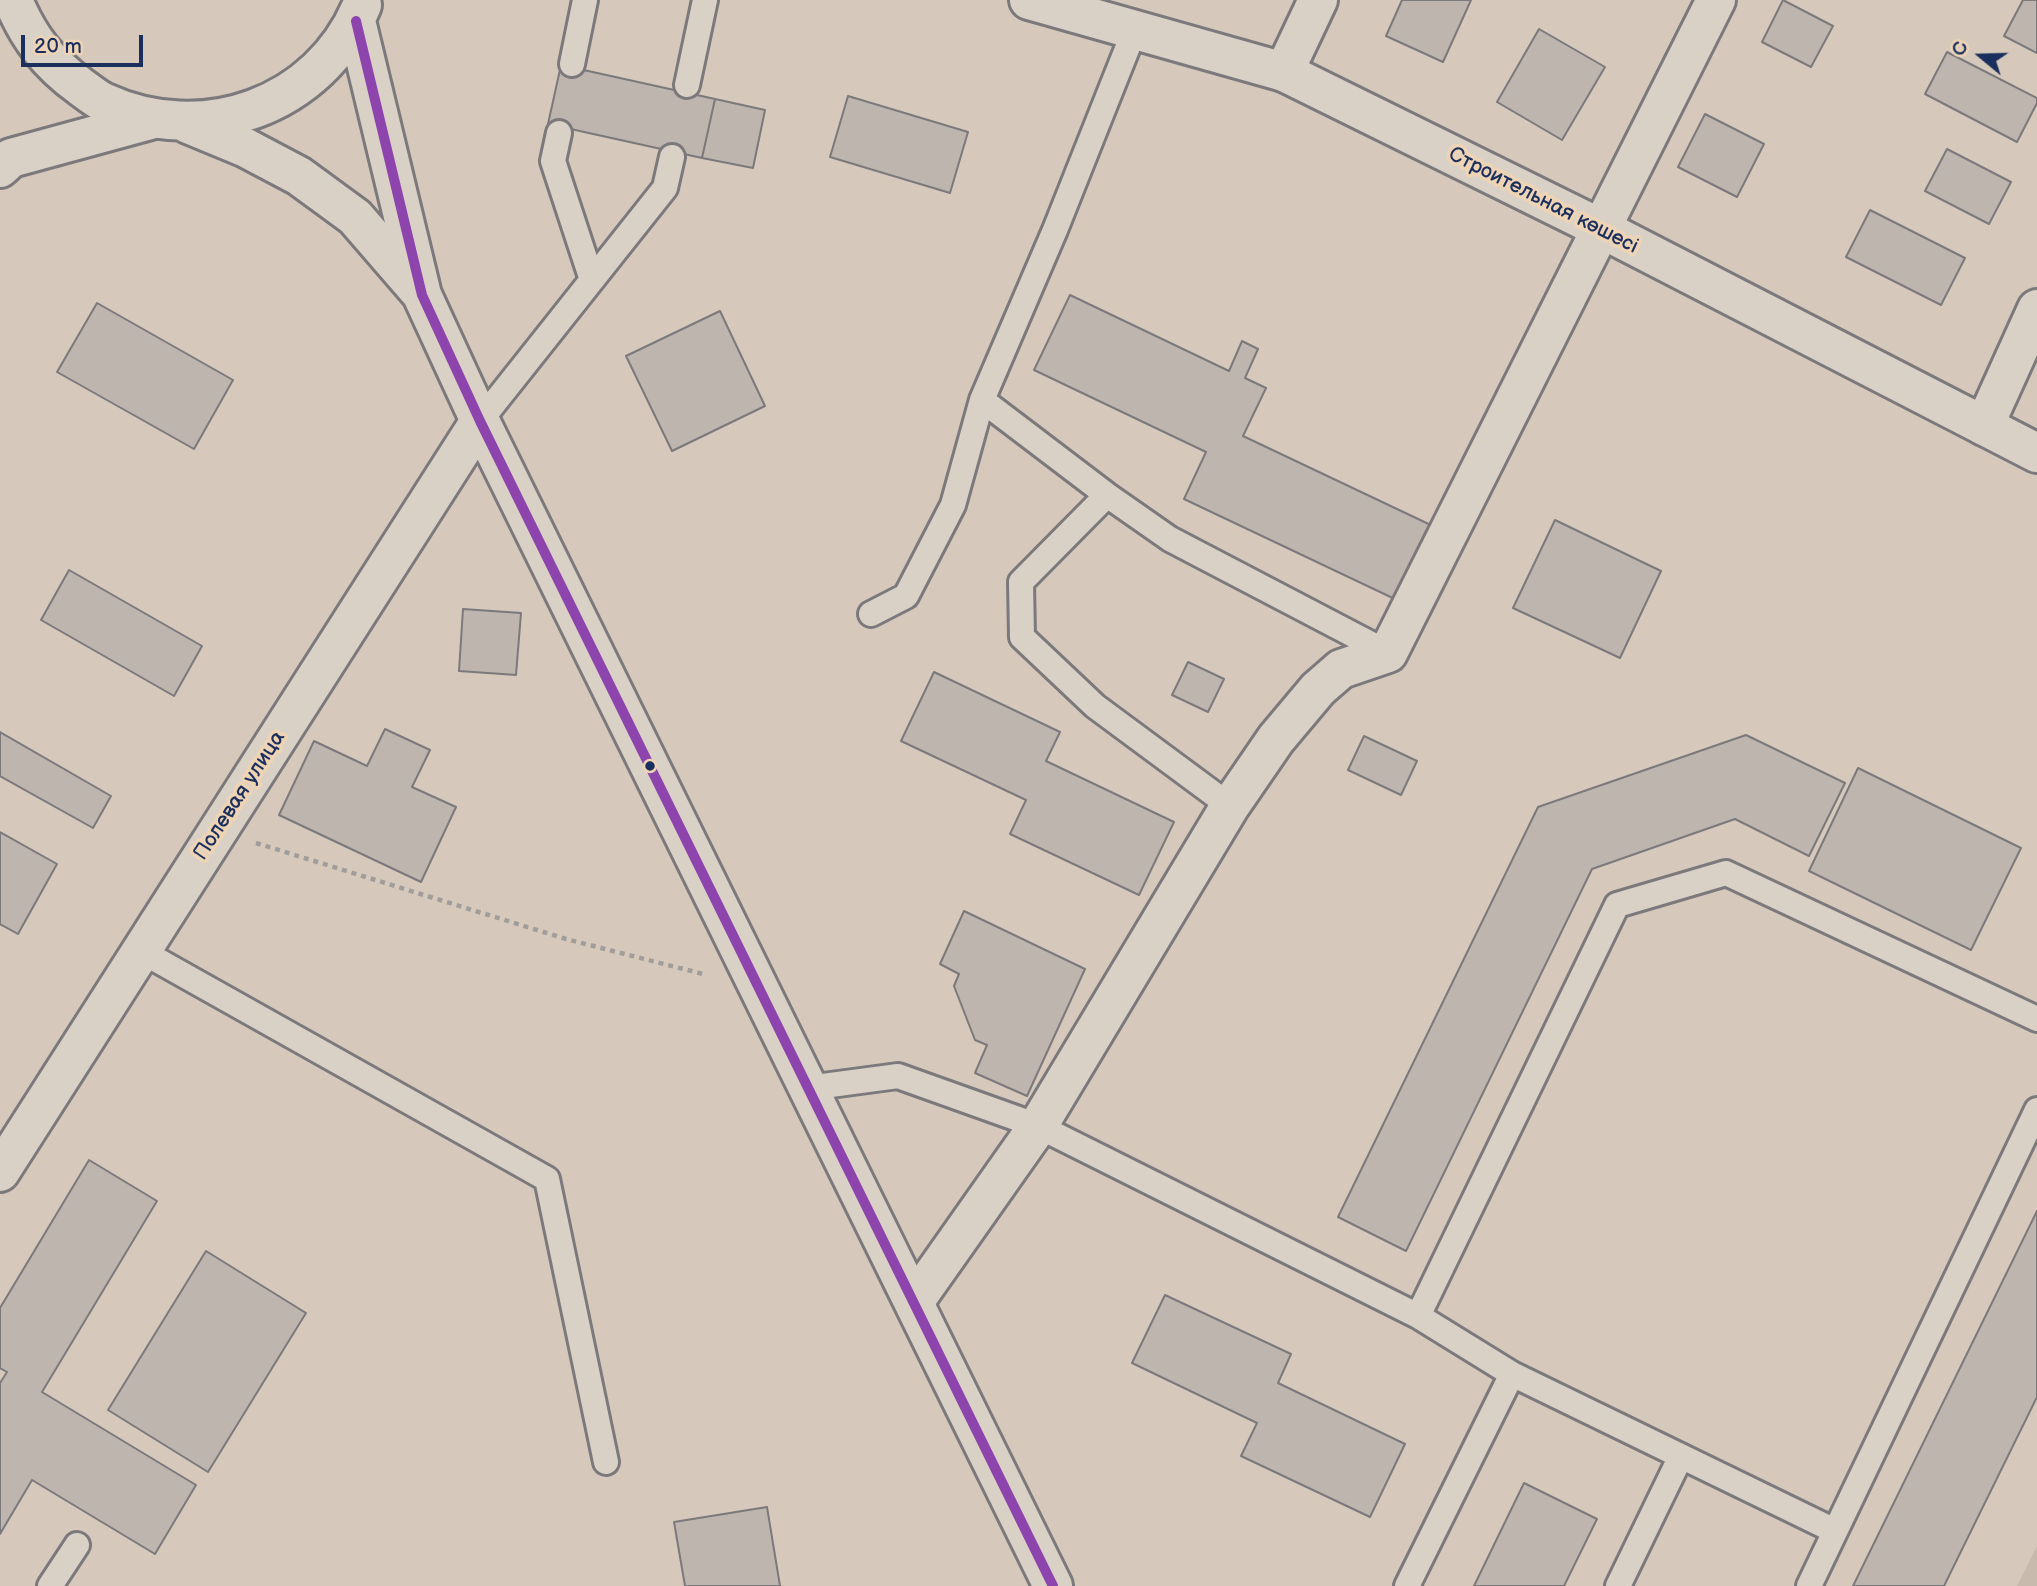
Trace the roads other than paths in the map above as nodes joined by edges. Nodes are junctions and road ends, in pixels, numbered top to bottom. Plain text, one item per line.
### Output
1 (13, 0) edge
2 (585, 0) edge
3 (705, 0) edge
4 (1029, 0) edge
5 (1318, 0) edge
6 (1716, 0) edge
7 (360, 10) edge
8 (1135, 29) junction
9 (572, 64) dead end
10 (1284, 72) junction
11 (687, 86) dead end
12 (169, 121) junction
13 (559, 133) dead end
14 (672, 156) dead end
15 (0, 168) edge
16 (1602, 229) junction
17 (592, 280) junction
18 (422, 295) junction
19 (2037, 309) edge
20 (982, 400) junction
21 (480, 421) junction
22 (1984, 426) junction
23 (2037, 453) edge
24 (1107, 495) junction
25 (871, 614) dead end
26 (1388, 653) junction
27 (1230, 806) junction
28 (141, 951) junction
29 (2037, 1019) edge
30 (808, 1088) junction
31 (2037, 1110) edge
32 (1038, 1126) junction
33 (0, 1172) edge
34 (914, 1302) junction
35 (1418, 1316) junction
36 (1512, 1374) junction
37 (1681, 1455) junction
38 (606, 1462) dead end
39 (1835, 1531) junction
40 (78, 1545) dead end
41 (50, 1586) edge
42 (1053, 1586) edge
43 (1407, 1586) edge
44 (1618, 1586) edge
45 (1809, 1586) edge

1 - 12 street
2 - 9 lane
3 - 11 lane
4 - 8 street, Строительная көшесі
5 - 10 street
6 - 16 street
7 - 12 street
7 - 18 street
8 - 10 street, Строительная көшесі
8 - 20 lane
10 - 16 street, Строительная көшесі
12 - 15 street
12 - 18 street
13 - 17 lane
14 - 17 lane
16 - 22 street, Строительная көшесі
16 - 26 street
17 - 21 lane
18 - 21 street
19 - 22 street
20 - 24 lane
20 - 25 lane
21 - 28 street, Полевая улица
21 - 30 street
22 - 23 street, Строительная көшесі
24 - 26 lane
24 - 27 lane
26 - 27 street
27 - 32 street
28 - 33 street, Полевая улица
28 - 38 lane
29 - 35 lane
30 - 32 lane
30 - 34 street
31 - 39 lane
32 - 34 street
32 - 35 lane
34 - 42 street
35 - 36 lane
36 - 37 lane
36 - 43 lane
37 - 39 lane
37 - 44 lane
39 - 45 lane
40 - 41 lane

